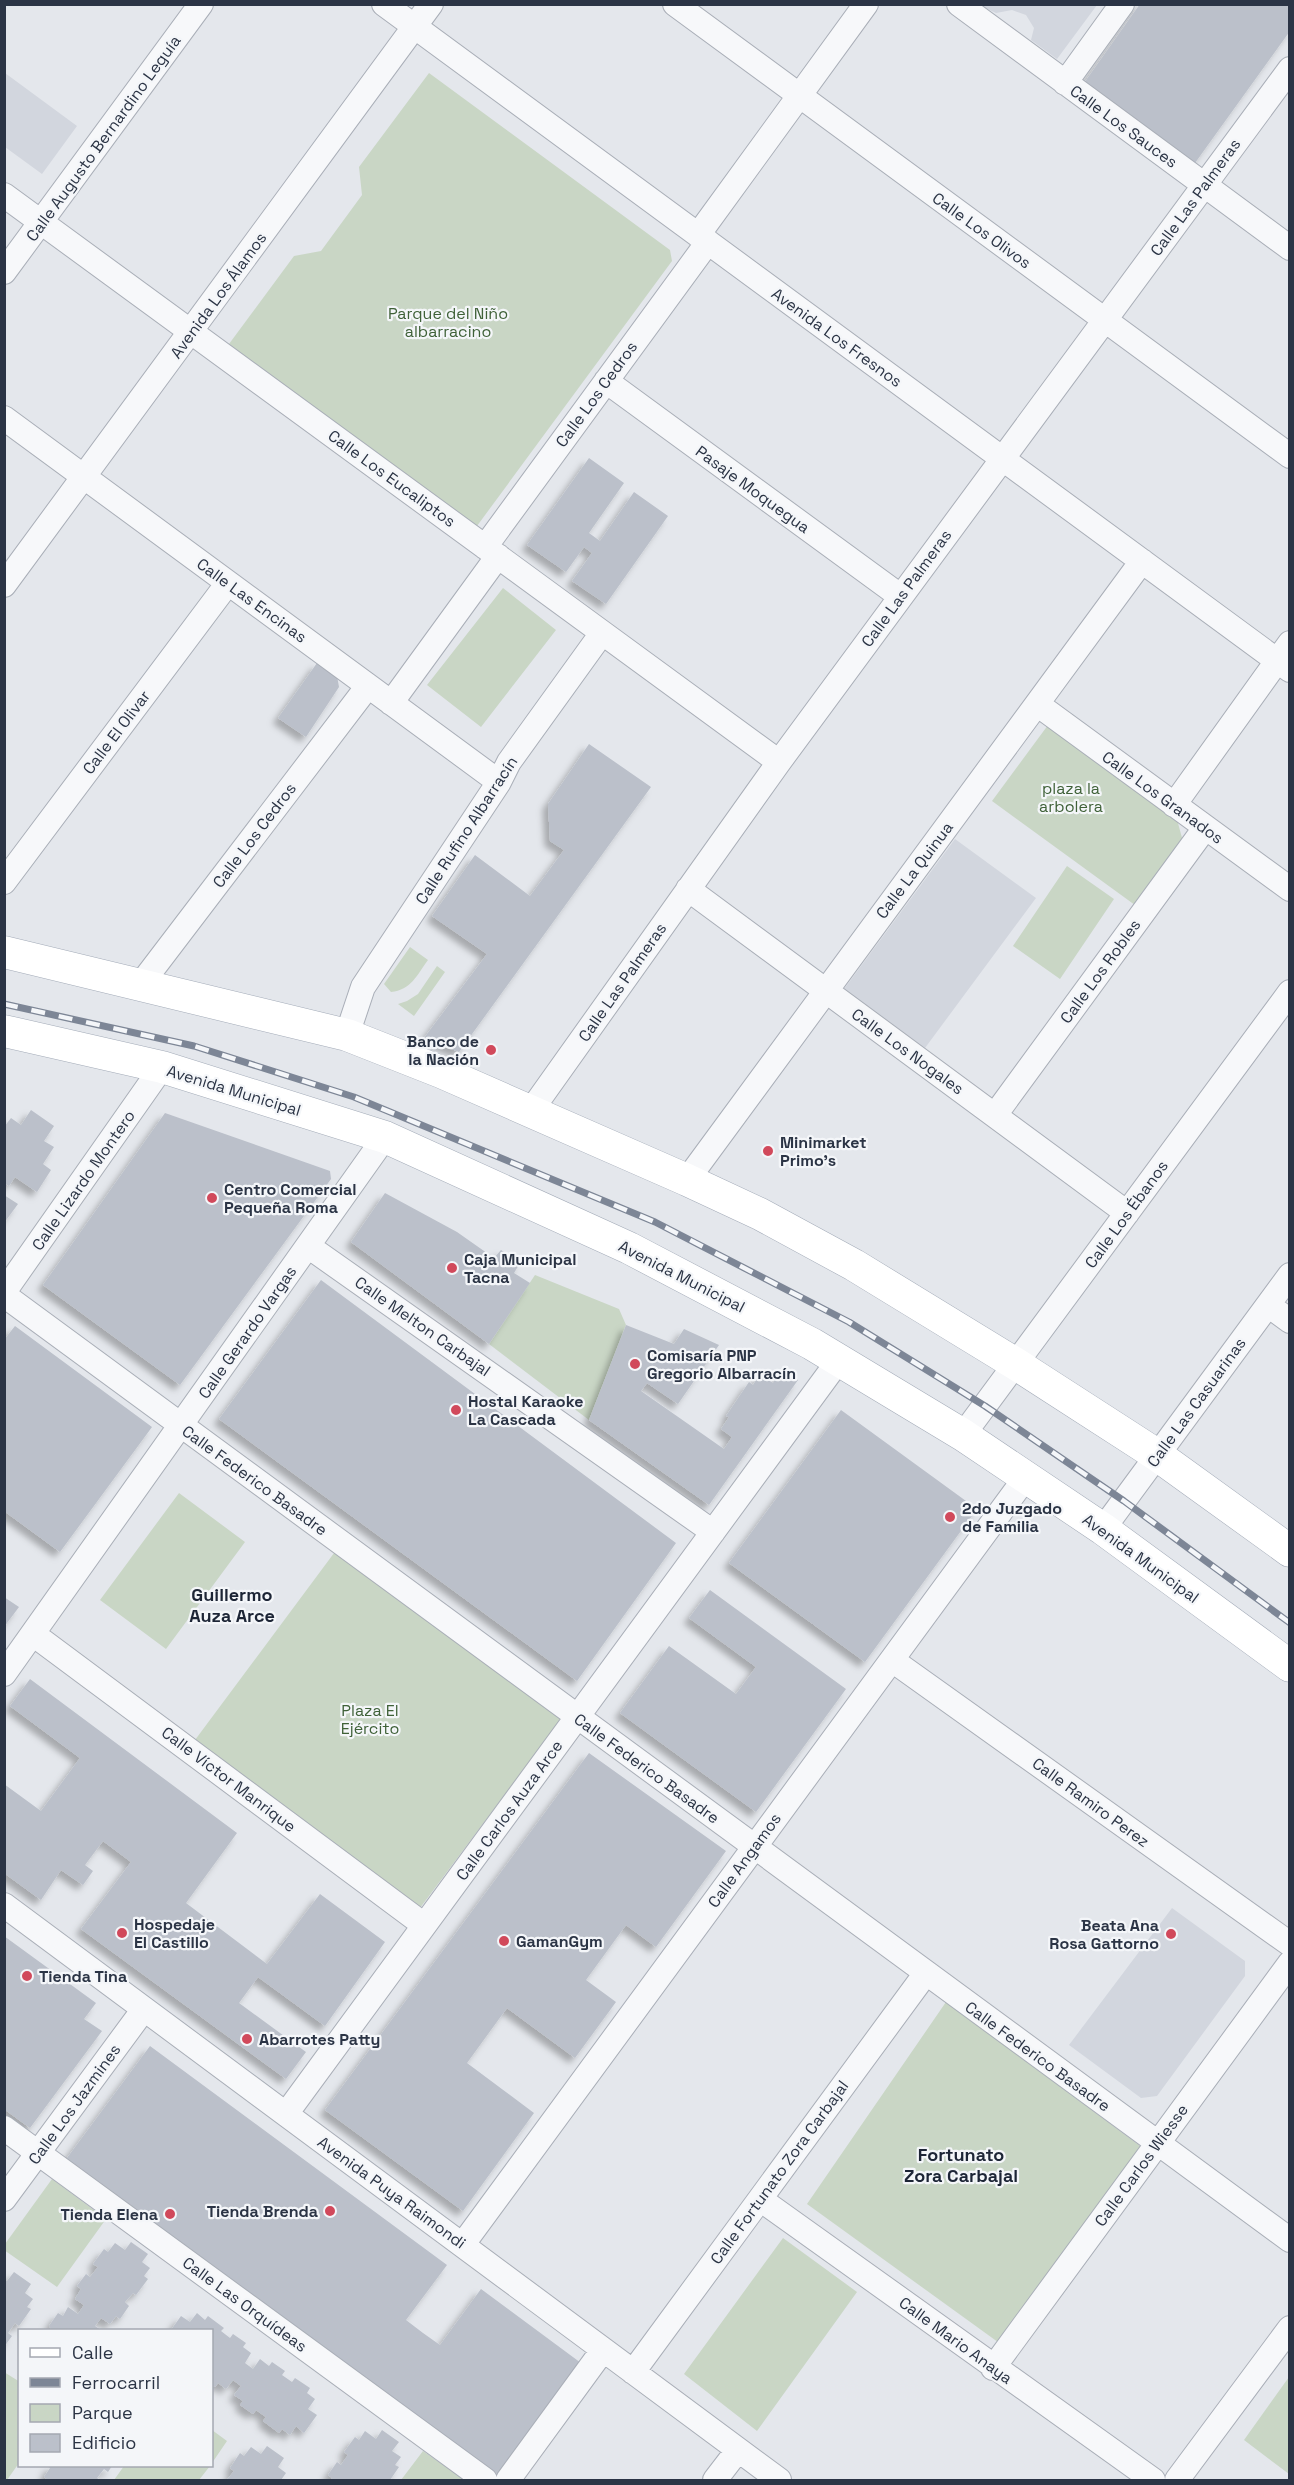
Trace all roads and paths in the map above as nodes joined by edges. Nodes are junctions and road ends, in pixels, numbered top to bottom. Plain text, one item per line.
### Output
1 (201, 4) edge
2 (384, 4) edge
3 (431, 4) edge
4 (675, 4) edge
5 (866, 4) edge
6 (959, 4) edge
7 (1122, 4) edge
8 (415, 27) junction
9 (1290, 69) edge
10 (1065, 83) junction
11 (799, 96) junction
12 (1204, 185) junction
13 (4, 195) edge
14 (41, 222) junction
15 (703, 239) junction
16 (1290, 248) edge
17 (4, 272) edge
18 (1104, 320) junction
19 (191, 331) junction
20 (606, 381) junction
21 (4, 418) edge
22 (1290, 456) edge
23 (1002, 459) junction
24 (84, 477) junction
25 (491, 552) junction
26 (1142, 561) junction
27 (228, 583) junction
28 (4, 585) edge
29 (900, 596) junction
30 (602, 633) junction
31 (1285, 658) edge
32 (368, 686) junction
33 (391, 702) junction
34 (1037, 704) junction
35 (779, 762) junction
36 (499, 782) junction
37 (1174, 804) junction
38 (1205, 828) junction
39 (4, 882) edge
40 (688, 889) junction
41 (1290, 889) edge
42 (4, 952) edge
43 (141, 984) junction
44 (825, 990) junction
45 (1290, 992) edge
46 (4, 1031) edge
47 (347, 1035) junction
48 (162, 1067) junction
49 (530, 1112) junction
50 (994, 1115) junction
51 (385, 1137) junction
52 (687, 1180) junction
53 (1127, 1213) junction
54 (308, 1246) junction
55 (1290, 1275) edge
56 (4, 1294) edge
57 (1268, 1305) junction
58 (1290, 1321) edge
59 (839, 1360) junction
60 (1016, 1364) junction
61 (181, 1425) junction
62 (963, 1436) junction
63 (1157, 1455) junction
64 (1026, 1477) junction
65 (1103, 1529) junction
66 (713, 1532) junction
67 (1290, 1551) edge
68 (33, 1634) junction
69 (892, 1660) junction
70 (1290, 1666) edge
71 (4, 1674) edge
72 (578, 1717) junction
73 (754, 1847) junction
74 (4, 1905) edge
75 (424, 1925) junction
76 (1290, 1944) edge
77 (1290, 1963) edge
78 (926, 1973) junction
79 (144, 2009) junction
80 (286, 2115) junction
81 (4, 2128) edge
82 (1156, 2142) junction
83 (38, 2153) junction
84 (4, 2199) edge
85 (760, 2199) junction
86 (1290, 2240) edge
87 (463, 2244) junction
88 (1290, 2328) edge
89 (603, 2350) junction
90 (993, 2368) junction
91 (633, 2372) junction
92 (738, 2450) junction
93 (485, 2481) edge
94 (508, 2481) edge
95 (715, 2481) edge
96 (779, 2481) edge
97 (1153, 2481) edge
98 (1177, 2481) edge

1 - 14 street, Calle Augusto Bernardino Leguía
2 - 8 street, Avenida Los Fresnos
3 - 8 street, Avenida Los Álamos
4 - 11 street, Calle Los Olivos
5 - 11 street, Calle Los Cedros
6 - 10 street, Calle Los Sauces
7 - 10 street
8 - 15 street, Avenida Los Fresnos
8 - 19 street, Avenida Los Álamos
9 - 12 street, Calle Las Palmeras
10 - 12 street, Calle Los Sauces
11 - 15 street, Calle Los Cedros
11 - 18 street, Calle Los Olivos
12 - 16 street, Calle Los Sauces
12 - 18 street, Calle Las Palmeras
13 - 14 street, Calle Los Eucaliptos
14 - 17 street, Calle Augusto Bernardino Leguía
14 - 19 street, Calle Los Eucaliptos
15 - 20 street, Calle Los Cedros
15 - 23 street, Avenida Los Fresnos
18 - 22 street, Calle Los Olivos
18 - 23 street, Calle Las Palmeras
19 - 24 street, Avenida Los Álamos
19 - 25 street, Calle Los Eucaliptos
20 - 25 street, Calle Los Cedros
20 - 29 street, Pasaje Moquegua
21 - 24 street, Calle Las Encinas
23 - 26 street, Avenida Los Fresnos
23 - 29 street, Calle Las Palmeras
24 - 27 street, Calle Las Encinas
24 - 28 street, Avenida Los Álamos
25 - 30 street, Calle Los Eucaliptos
25 - 33 street, Calle Los Cedros
26 - 31 street, Avenida Los Fresnos
26 - 34 street, Calle La Quinua
27 - 32 street, Calle Las Encinas
27 - 39 street, Calle El Olivar
29 - 35 street, Calle Las Palmeras
30 - 35 street, Calle Los Eucaliptos
30 - 36 street, Calle Rufino Albarracín
31 - 37 street
32 - 33 street, Calle Las Encinas
32 - 43 street, Calle Los Cedros
33 - 36 street, Calle Las Encinas
34 - 37 street, Calle Los Granados
34 - 44 street, Calle La Quinua
35 - 40 street, Calle Las Palmeras
36 - 47 street, Calle Rufino Albarracín
37 - 38 street, Calle Los Granados
38 - 41 street, Calle Los Granados
38 - 50 street, Calle Los Robles
40 - 44 street, Calle Los Nogales
40 - 49 street, Calle Las Palmeras
42 - 43 main road
43 - 47 main road
44 - 50 street, Calle Los Nogales
44 - 52 street, Calle La Quinua
45 - 53 street, Calle Los Ébanos
46 - 48 main road, Avenida Municipal
47 - 49 main road
48 - 51 main road, Avenida Municipal
48 - 56 street, Calle Lizardo Montero
49 - 52 main road
50 - 53 street, Calle Los Nogales
51 - 54 street, Calle Gerardo Vargas
51 - 59 main road, Avenida Municipal
52 - 60 main road
53 - 60 street, Calle Los Ébanos
54 - 61 street, Calle Gerardo Vargas
54 - 66 street, Calle Melton Carbajal
55 - 57 street, Calle Las Casuarinas
56 - 61 street, Calle Federico Basadre
57 - 58 street
57 - 63 street, Calle Las Casuarinas
59 - 62 main road, Avenida Municipal
59 - 66 street, Calle Carlos Auza Arce
60 - 62 street, Calle Los Ébanos
60 - 63 main road
61 - 68 street, Calle Gerardo Vargas
61 - 72 street, Calle Federico Basadre
62 - 64 main road, Avenida Municipal
63 - 65 street, Calle Las Casuarinas
63 - 67 main road
64 - 65 main road, Avenida Municipal
64 - 69 street, Calle Angamos
65 - 70 main road, Avenida Municipal
66 - 72 street, Calle Carlos Auza Arce
68 - 71 street, Calle Gerardo Vargas
68 - 75 street, Calle Víctor Manrique
69 - 73 street, Calle Angamos
69 - 76 street, Calle Ramiro Perez
72 - 73 street, Calle Federico Basadre
72 - 75 street, Calle Carlos Auza Arce
73 - 78 street, Calle Federico Basadre
73 - 87 street, Calle Angamos
74 - 79 street, Avenida Puya Raimondi
75 - 80 street, Calle Carlos Auza Arce
77 - 82 street, Calle Carlos Wiesse
78 - 82 street, Calle Federico Basadre
78 - 85 street, Calle Fortunato Zora Carbajal
79 - 80 street, Avenida Puya Raimondi
79 - 83 street, Calle Los Jazmines
80 - 87 street, Avenida Puya Raimondi
81 - 83 street, Calle Las Orquídeas
82 - 86 street, Calle Federico Basadre
82 - 90 street, Calle Carlos Wiesse
83 - 84 street, Calle Los Jazmines
83 - 93 street, Calle Las Orquídeas
85 - 90 street, Calle Mario Anaya
85 - 91 street, Calle Fortunato Zora Carbajal
87 - 89 street, Avenida Puya Raimondi
88 - 98 street
89 - 91 street, Avenida Puya Raimondi
89 - 94 street
90 - 97 street, Calle Mario Anaya
91 - 92 street, Avenida Puya Raimondi
92 - 95 street
92 - 96 street, Avenida Puya Raimondi

